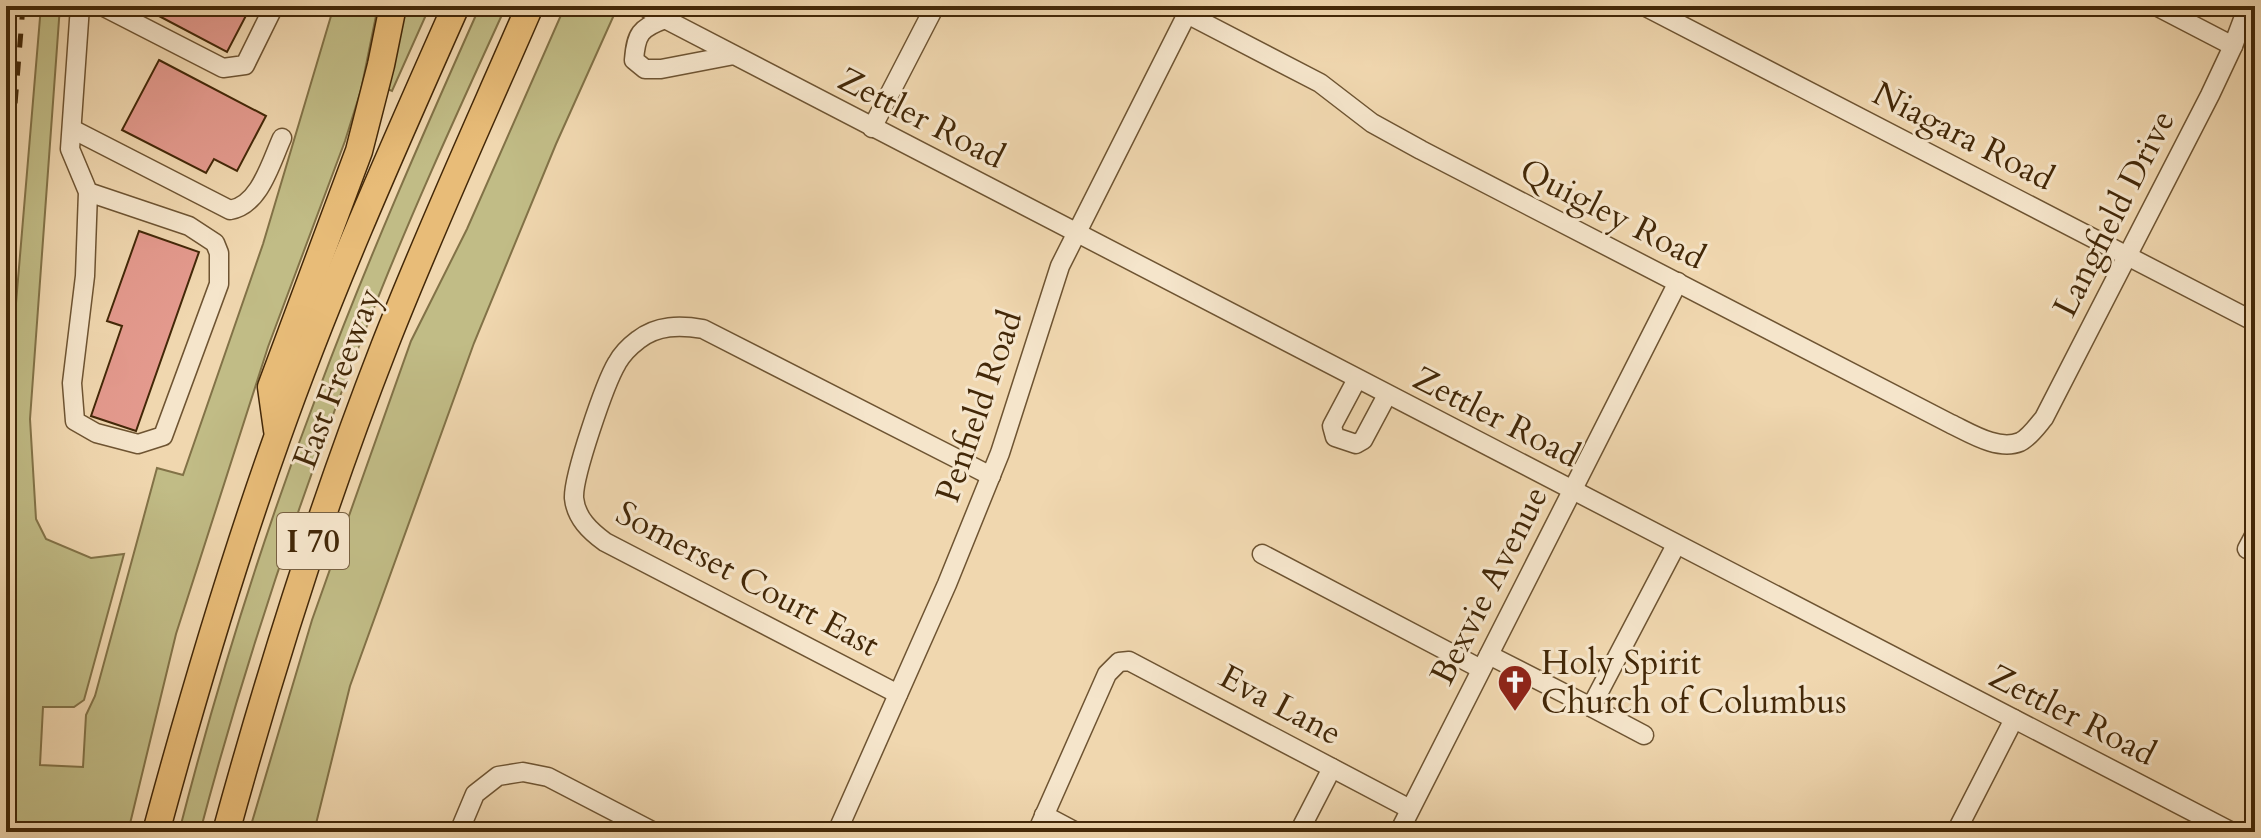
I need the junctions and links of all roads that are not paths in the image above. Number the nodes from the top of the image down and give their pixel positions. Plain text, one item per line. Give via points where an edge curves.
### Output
1 (80, 6) edge
2 (102, 6) edge
3 (274, 6) edge
4 (393, 6) edge
5 (456, 6) edge
6 (530, 6) edge
7 (643, 6) edge
8 (935, 6) edge
9 (1644, 6) edge
10 (2156, 6) edge
11 (2248, 6) edge
12 (1189, 10) edge
13 (665, 19) junction
14 (2233, 46) junction
15 (734, 55) junction
16 (872, 128) junction
17 (72, 129) junction
18 (282, 138) dead end
19 (88, 192) junction
20 (1077, 234) junction
21 (2128, 255) junction
22 (1678, 282) junction
23 (2255, 322) edge
24 (1357, 379) junction
25 (1387, 395) junction
26 (278, 435) junction
27 (2022, 441) joint
28 (991, 476) junction
29 (1572, 491) junction
30 (1676, 545) junction
31 (1262, 554) dead end
32 (1485, 662) junction
33 (898, 694) junction
34 (1591, 707) junction
35 (2014, 719) junction
36 (1644, 735) dead end
37 (1332, 768) junction
38 (1410, 809) junction
39 (1040, 824) edge
40 (156, 832) edge
41 (226, 832) edge
42 (459, 832) edge
43 (654, 832) edge
44 (837, 832) edge
45 (1076, 832) edge
46 (1299, 832) edge
47 (1399, 832) edge
48 (1956, 832) edge
49 (2232, 832) edge

1 - 17 street
2 - 3 street via 223,68 245,65
4 - 26 highway via 359,151 271,387
5 - 26 highway, East Freeway / I 70 via 374,191
6 - 41 highway, East Freeway / I 70 via 361,407 304,566
7 - 13 street, Zettler Road
8 - 16 street
9 - 21 street, Niagara Road
10 - 14 street
11 - 14 street, Langfield Drive
12 - 20 street, Penfield Road
12 - 22 street, Quigley Road via 1320,83 1372,123
13 - 15 street, Zettler Road
13 - 15 street via 645,26 635,42 634,60 645,69
14 - 21 street, Langfield Drive
15 - 16 street, Zettler Road
16 - 20 street, Zettler Road
17 - 18 street via 230,210 258,190
17 - 19 street via 70,149
19 - 19 street via 189,226 215,243 219,253 219,284 163,436 138,444 96,433 75,421 72,383 85,276
20 - 24 street, Zettler Road
20 - 28 street, Penfield Road via 1060,266
21 - 23 street, Niagara Road
21 - 27 street, Langfield Drive via 2044,418
22 - 27 street, Quigley Road via 1982,439
22 - 29 street, Bexvie Avenue
24 - 25 street, Zettler Road
24 - 25 street via 1332,426 1335,437 1356,444 1363,440
25 - 29 street, Zettler Road
26 - 40 highway, East Freeway / I 70 via 219,611
28 - 33 street, Penfield Road
28 - 33 street, Somerset Court East via 718,335 685,326 651,332 627,350 611,375 574,497 591,532
29 - 30 street, Zettler Road
29 - 32 street, Bexvie Avenue
30 - 34 street
30 - 35 street, Zettler Road
31 - 32 street
32 - 34 street
32 - 38 street, Bexvie Avenue
33 - 44 street, Penfield Road
34 - 36 street
35 - 48 street
35 - 49 street, Zettler Road
37 - 38 street, Eva Lane
37 - 39 street, Eva Lane via 1135,662 1119,662 1107,674
37 - 46 street
38 - 47 street, Bexvie Avenue
39 - 45 street
42 - 43 street via 475,794 498,776 523,772 548,777

